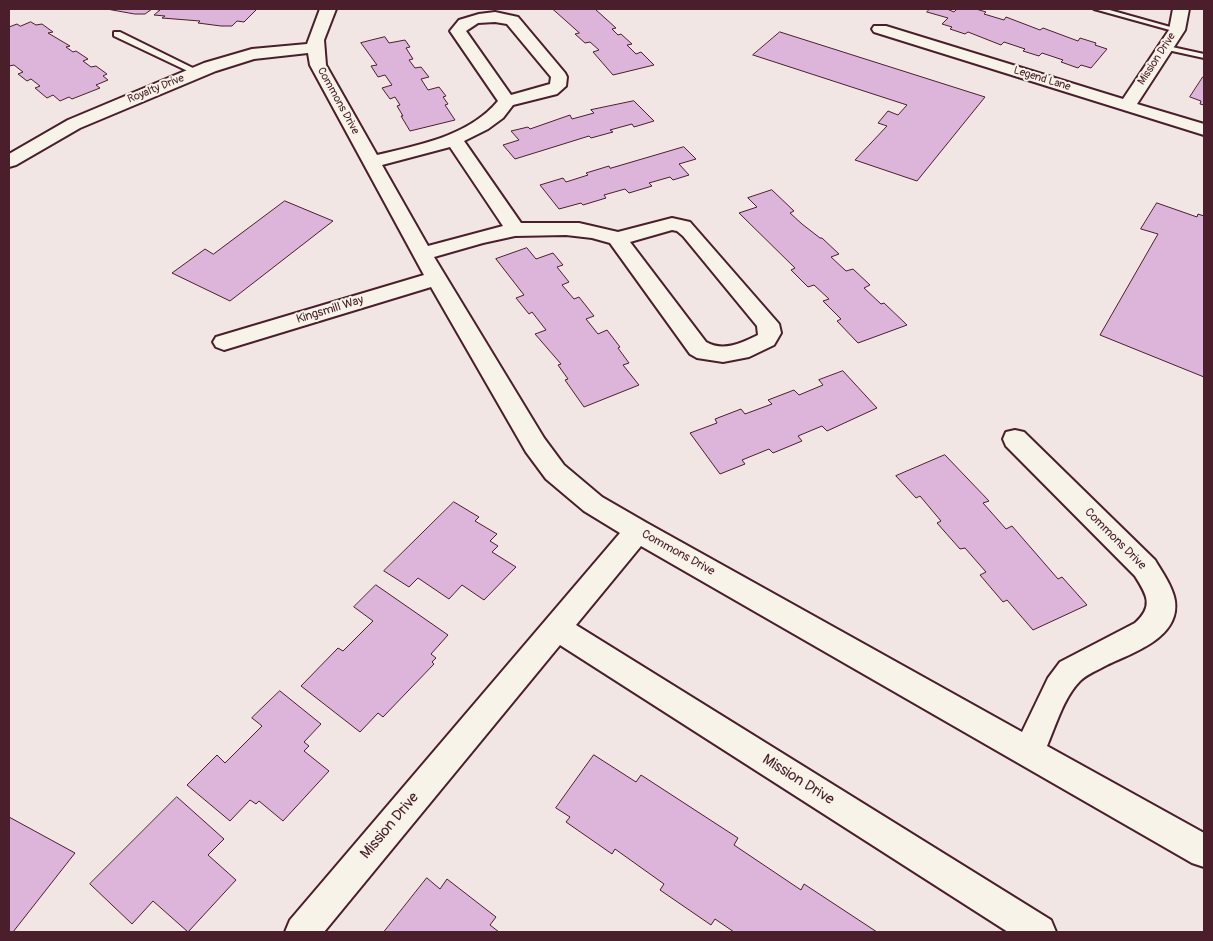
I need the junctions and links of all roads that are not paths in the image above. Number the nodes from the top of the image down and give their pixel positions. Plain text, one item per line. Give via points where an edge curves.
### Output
1 (1098, 9) edge
2 (1181, 9) edge
3 (328, 10) edge
4 (880, 29) dead end
5 (1177, 30) junction
6 (117, 34) dead end
7 (1166, 47) junction
8 (314, 48) junction
9 (1204, 56) edge
10 (197, 72) junction
11 (507, 100) junction
12 (1127, 106) junction
13 (1204, 130) edge
14 (454, 139) junction
15 (9, 161) edge
16 (371, 162) junction
17 (515, 230) junction
18 (616, 239) junction
19 (422, 254) junction
20 (436, 278) junction
21 (224, 342) dead end
22 (1015, 439) dead end
23 (638, 531) junction
24 (556, 628) junction
25 (1029, 751) junction
26 (1204, 851) edge
27 (302, 932) edge
28 (1039, 932) edge

1 - 5 lane
2 - 5 street, Mission Drive
3 - 8 street
4 - 12 street, Legend Lane
5 - 7 street, Mission Drive
6 - 10 lane
7 - 9 lane
7 - 12 street, Mission Drive
8 - 10 street, Royalty Drive via 252,54
8 - 16 street, Commons Drive via 318,65
10 - 15 street, Royalty Drive via 89,117
11 - 11 street via 554,89 559,83 559,76 512,20 490,17 463,24 458,29 459,34
11 - 14 street via 483,124
12 - 13 street, Legend Lane
14 - 16 street
14 - 17 street
16 - 19 street, Commons Drive
17 - 18 street via 568,229
17 - 19 street
18 - 18 street via 703,352 722,356 766,340 770,333 768,324 683,226 664,225
19 - 20 street, Commons Drive
20 - 21 street, Kingsmill Way
20 - 23 street, Commons Drive via 535,445 556,472 593,504
22 - 25 street, Commons Drive via 1145,568 1161,598 1158,618 1152,627 1081,664 1064,678
23 - 24 street, Mission Drive
23 - 25 street, Commons Drive
24 - 27 street, Mission Drive
24 - 28 street, Mission Drive
25 - 26 street, Commons Drive

